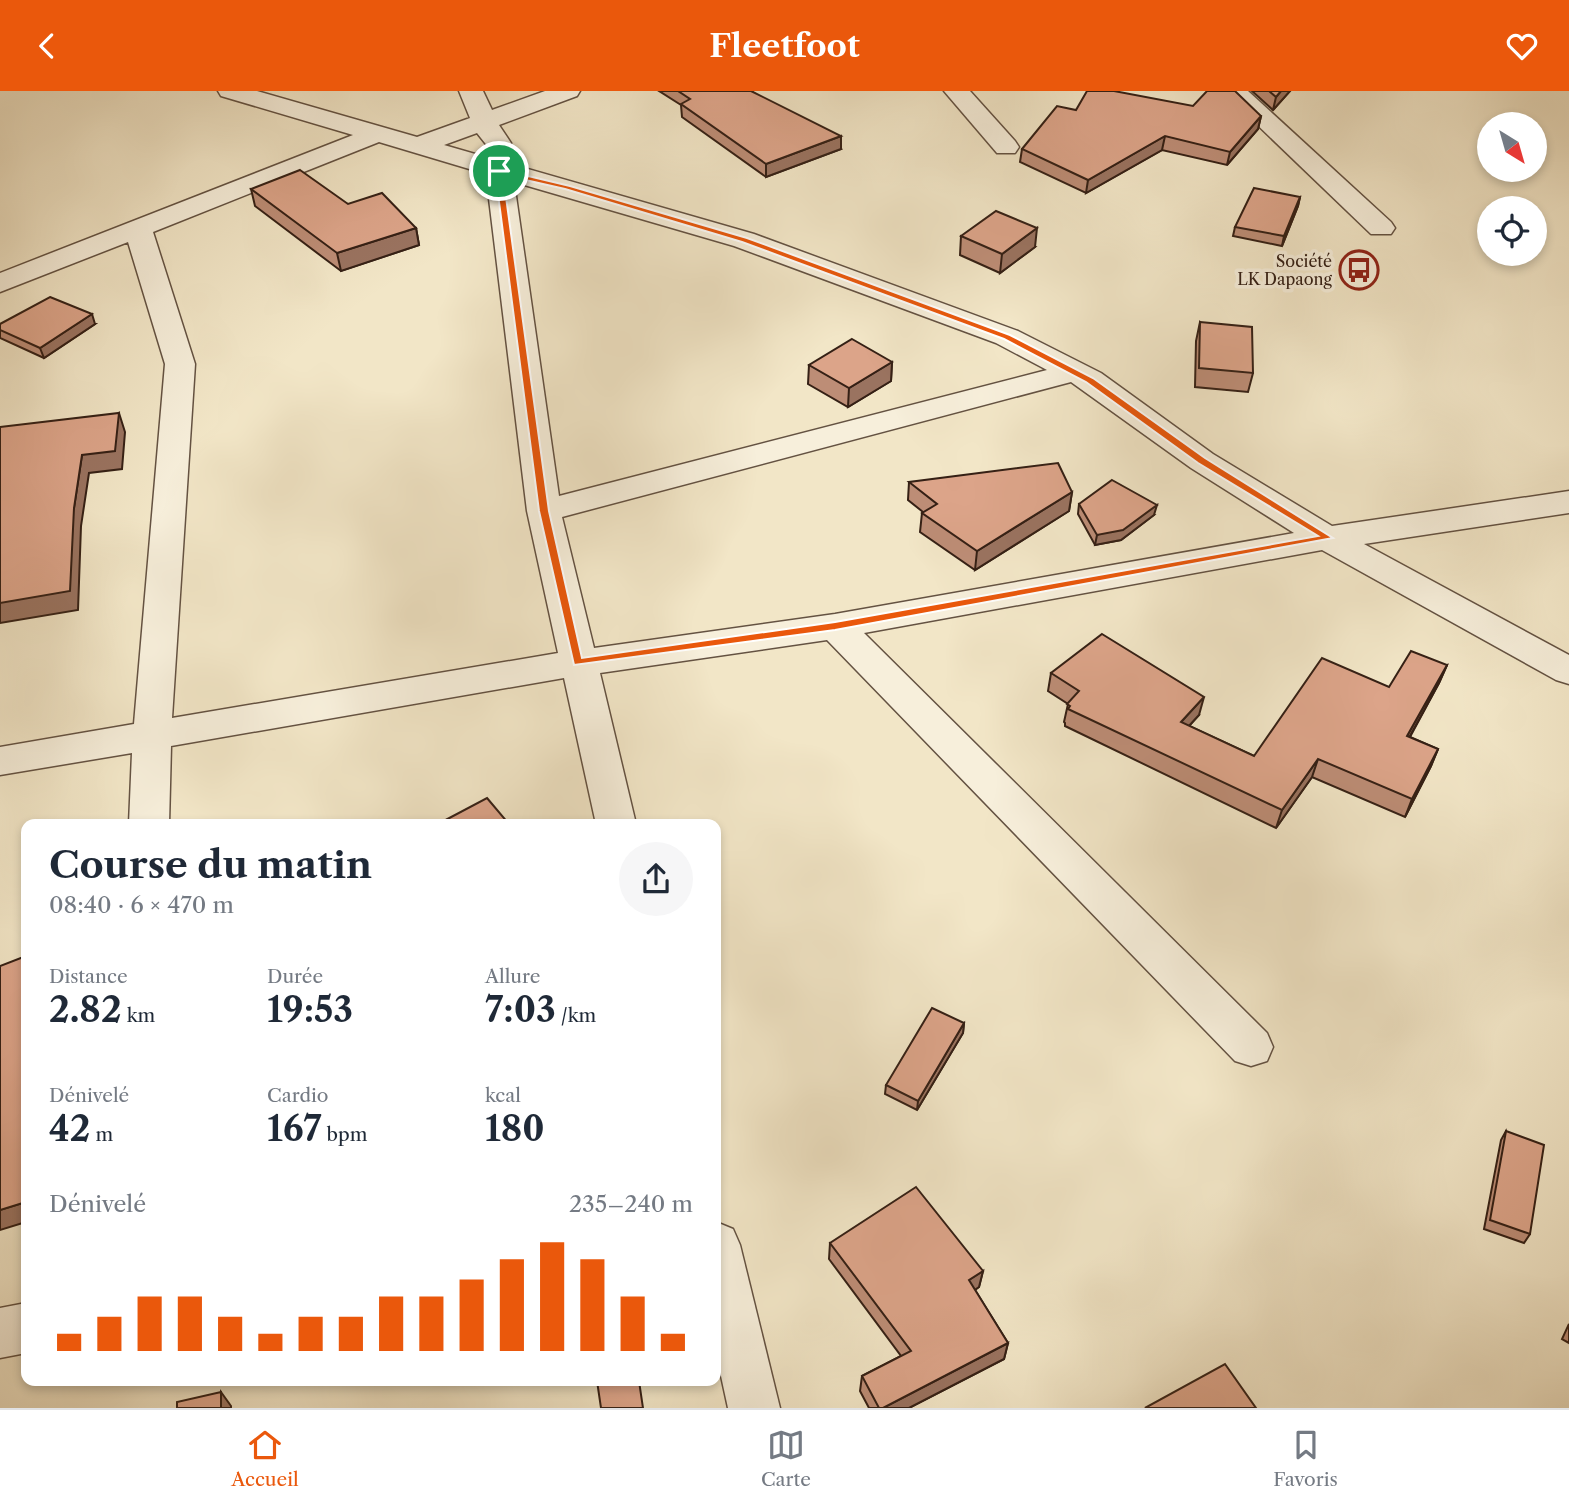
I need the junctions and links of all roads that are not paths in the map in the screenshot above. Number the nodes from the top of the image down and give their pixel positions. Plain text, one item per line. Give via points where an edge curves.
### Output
1 (230, 91) edge
2 (471, 91) edge
3 (568, 91) edge
4 (956, 91) edge
5 (1234, 91) edge
6 (254, 95) edge
7 (485, 123) junction
8 (380, 134) junction
9 (421, 145) junction
10 (1006, 148) dead end
11 (499, 171) junction
12 (568, 187) junction
13 (1381, 228) dead end
14 (138, 230) junction
15 (3, 280) edge
16 (1075, 372) junction
17 (1569, 502) edge
18 (544, 511) junction
19 (1328, 538) junction
20 (835, 626) junction
21 (578, 663) junction
22 (1569, 671) edge
23 (152, 733) junction
24 (0, 761) edge
25 (149, 819) edge
26 (615, 819) edge
27 (1251, 1047) dead end
28 (721, 1266) edge
29 (21, 1329) edge
30 (0, 1333) edge
31 (754, 1408) edge

1 - 6 street
2 - 7 street
3 - 7 street
4 - 10 street
5 - 13 street
6 - 8 street
7 - 9 street
7 - 12 street via 493,140
8 - 9 street
8 - 14 street
9 - 11 street
11 - 12 street
11 - 18 street
12 - 16 street via 744,240 928,306 1007,337
14 - 15 street
14 - 23 street via 180,364
16 - 18 street
16 - 19 street via 1202,461
17 - 19 street
18 - 21 street
19 - 20 street
19 - 22 street
20 - 21 street
20 - 27 street
21 - 23 street
21 - 26 street
23 - 24 street
23 - 25 street
28 - 31 street
29 - 30 street

